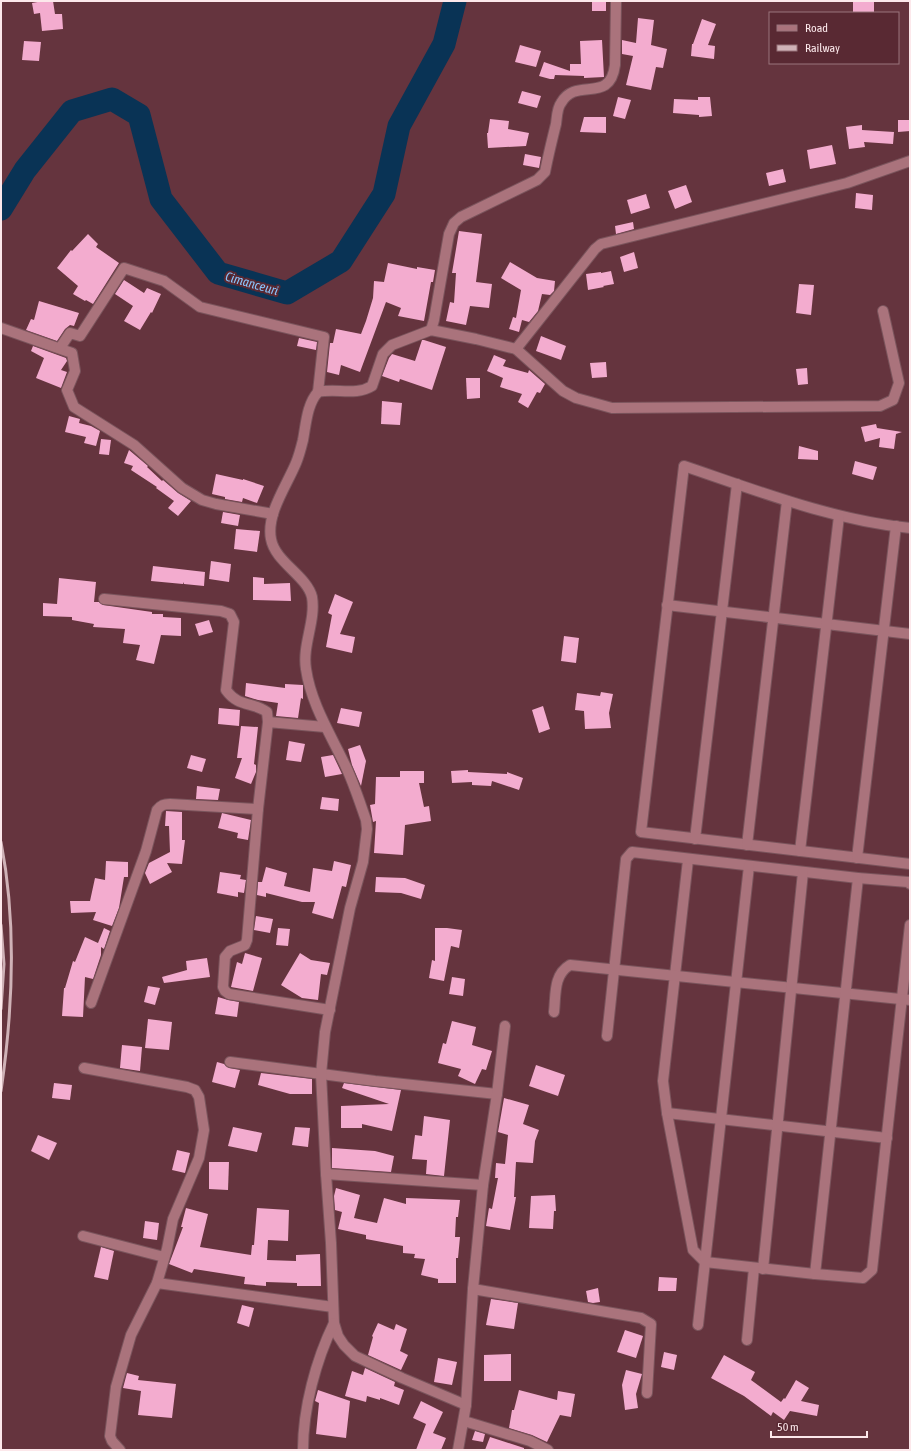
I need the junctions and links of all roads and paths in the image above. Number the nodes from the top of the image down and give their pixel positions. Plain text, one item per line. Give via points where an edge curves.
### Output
1 (616, 1) edge
2 (910, 161) edge
3 (883, 311) dead end
4 (1, 328) edge
5 (430, 330) junction
6 (60, 348) junction
7 (516, 349) junction
8 (318, 392) junction
9 (737, 484) junction
10 (787, 501) junction
11 (274, 514) junction
12 (839, 516) junction
13 (896, 526) junction
14 (910, 528) edge
15 (104, 598) dead end
16 (668, 605) junction
17 (722, 612) junction
18 (774, 618) junction
19 (826, 624) junction
20 (884, 631) junction
21 (910, 634) edge
22 (268, 722) junction
23 (325, 727) junction
24 (258, 809) junction
25 (695, 839) junction
26 (747, 845) junction
27 (800, 851) junction
28 (857, 858) junction
29 (688, 860) junction
30 (910, 864) edge
31 (750, 866) junction
32 (804, 872) junction
33 (858, 878) junction
34 (910, 884) edge
35 (910, 925) edge
36 (614, 970) junction
37 (675, 976) junction
38 (736, 982) junction
39 (792, 988) junction
40 (846, 994) junction
41 (906, 1000) edge
42 (91, 1003) dead end
43 (330, 1010) junction
44 (554, 1012) dead end
45 (505, 1026) dead end
46 (607, 1036) dead end
47 (230, 1062) dead end
48 (84, 1068) dead end
49 (321, 1074) junction
50 (497, 1094) junction
51 (667, 1113) junction
52 (721, 1119) junction
53 (777, 1126) junction
54 (831, 1132) junction
55 (887, 1138) junction
56 (326, 1174) junction
57 (483, 1185) junction
58 (83, 1236) dead end
59 (164, 1257) junction
60 (705, 1262) junction
61 (758, 1268) junction
62 (815, 1274) junction
63 (157, 1283) junction
64 (473, 1289) junction
65 (333, 1307) junction
66 (334, 1323) junction
67 (698, 1325) dead end
68 (747, 1340) dead end
69 (647, 1393) dead end
70 (466, 1405) junction
71 (464, 1421) junction
72 (120, 1450) edge
73 (303, 1450) edge
74 (458, 1450) edge
75 (548, 1450) edge

1 - 5 street via 615,65 610,82 598,88 567,94 560,104 544,172 537,180 461,216 454,223 449,234
2 - 7 street via 848,183 601,244
3 - 7 street via 899,383 893,400 880,406 612,408 576,398 563,391
4 - 6 street
5 - 7 street
5 - 8 street via 386,349 372,386 366,390
6 - 8 street via 70,333 80,336 124,268 164,281 200,307 324,337
6 - 11 street via 72,353 75,371 67,390 74,407 134,445 182,488 202,500
8 - 11 street via 311,402 299,457
9 - 10 street
9 - 16 street via 684,466
9 - 17 street
10 - 12 street
10 - 18 street
11 - 23 street via 270,529 274,550 310,589 313,609 305,667
12 - 13 street
12 - 19 street
13 - 14 street
13 - 20 street
15 - 22 street via 230,614 234,622 226,690 242,704 267,712
16 - 17 street
16 - 25 street via 641,832
17 - 18 street
17 - 25 street
18 - 19 street
18 - 26 street
19 - 20 street
19 - 27 street
20 - 21 street
20 - 28 street
22 - 23 street
22 - 24 street
23 - 43 street via 347,768 367,829 363,862 350,908
24 - 42 street via 170,804 160,806
24 - 43 street via 247,940 245,945 230,951 225,957 223,987 229,994
25 - 26 street
26 - 27 street
27 - 28 street
28 - 30 street
29 - 31 street
29 - 36 street via 632,852 626,859
29 - 37 street
31 - 32 street
31 - 38 street
32 - 33 street
32 - 39 street
33 - 34 street
33 - 40 street
35 - 41 street
36 - 37 street
36 - 44 street via 570,965 564,969 558,977
36 - 46 street
37 - 38 street
37 - 51 street via 663,1081
38 - 39 street
38 - 52 street
39 - 40 street
39 - 53 street
40 - 41 street
40 - 54 street
41 - 55 street
43 - 49 street
45 - 50 street
47 - 49 street
48 - 59 street via 187,1087 195,1090 200,1097 204,1130 199,1158 173,1219
49 - 50 street
49 - 56 street
50 - 57 street
51 - 52 street
51 - 60 street via 693,1250
52 - 53 street
52 - 60 street
53 - 54 street
53 - 61 street
54 - 55 street
54 - 62 street
55 - 62 street via 872,1270 863,1278
56 - 57 street
56 - 65 street
57 - 64 street
58 - 59 street
59 - 63 street
60 - 61 street
60 - 67 street
61 - 62 street
61 - 68 street
63 - 65 street
63 - 72 street via 131,1335 116,1387 110,1431 112,1441
64 - 69 street via 648,1321 651,1324
64 - 70 street
65 - 66 street
66 - 70 street via 338,1336 355,1356
66 - 73 street via 323,1345 312,1389 306,1415
70 - 71 street
71 - 74 street
71 - 75 street via 530,1441

